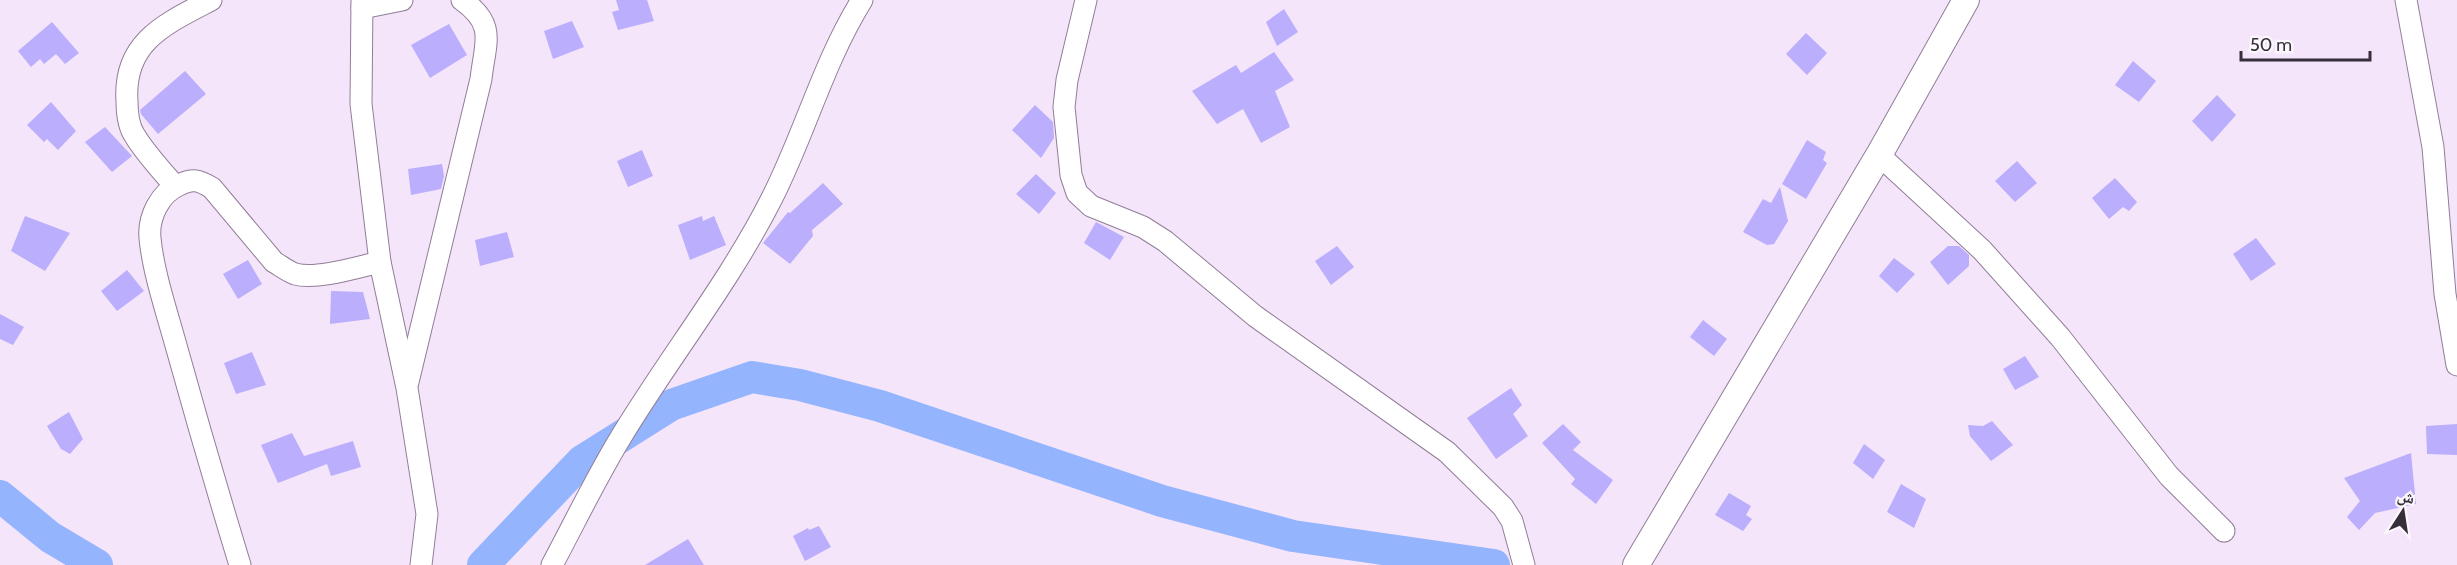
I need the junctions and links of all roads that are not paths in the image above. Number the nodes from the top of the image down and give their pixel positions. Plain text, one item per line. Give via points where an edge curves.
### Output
1 (211, 0) edge
2 (402, 0) edge
3 (462, 0) edge
4 (862, 0) edge
5 (1086, 0) edge
6 (1966, 0) edge
7 (2406, 0) edge
8 (362, 4) edge
9 (1879, 155) junction
10 (175, 186) junction
11 (380, 262) junction
12 (2457, 365) edge
13 (407, 387) junction
14 (2224, 531) dead end
15 (561, 560) edge
16 (240, 565) edge
17 (421, 565) edge
18 (1524, 565) edge
19 (1636, 565) edge

1 - 10 street via 150,37 137,51 126,82 133,134
2 - 8 street
3 - 13 street via 478,11 487,29 481,79
4 - 15 street via 830,59 772,198 719,292 678,346 620,437
5 - 18 street via 1064,107 1071,175 1077,193 1091,206 1143,227 1165,241 1254,316 1447,453 1503,507 1512,521
6 - 9 main road
7 - 12 street via 2433,147 2445,294
8 - 11 street via 361,104
9 - 14 street via 1982,250 2060,337 2169,476
9 - 19 main road
10 - 11 street via 200,180 212,188 274,262 297,275
10 - 16 street via 161,197 155,209 150,237 190,396
11 - 13 street
13 - 17 street via 427,514

